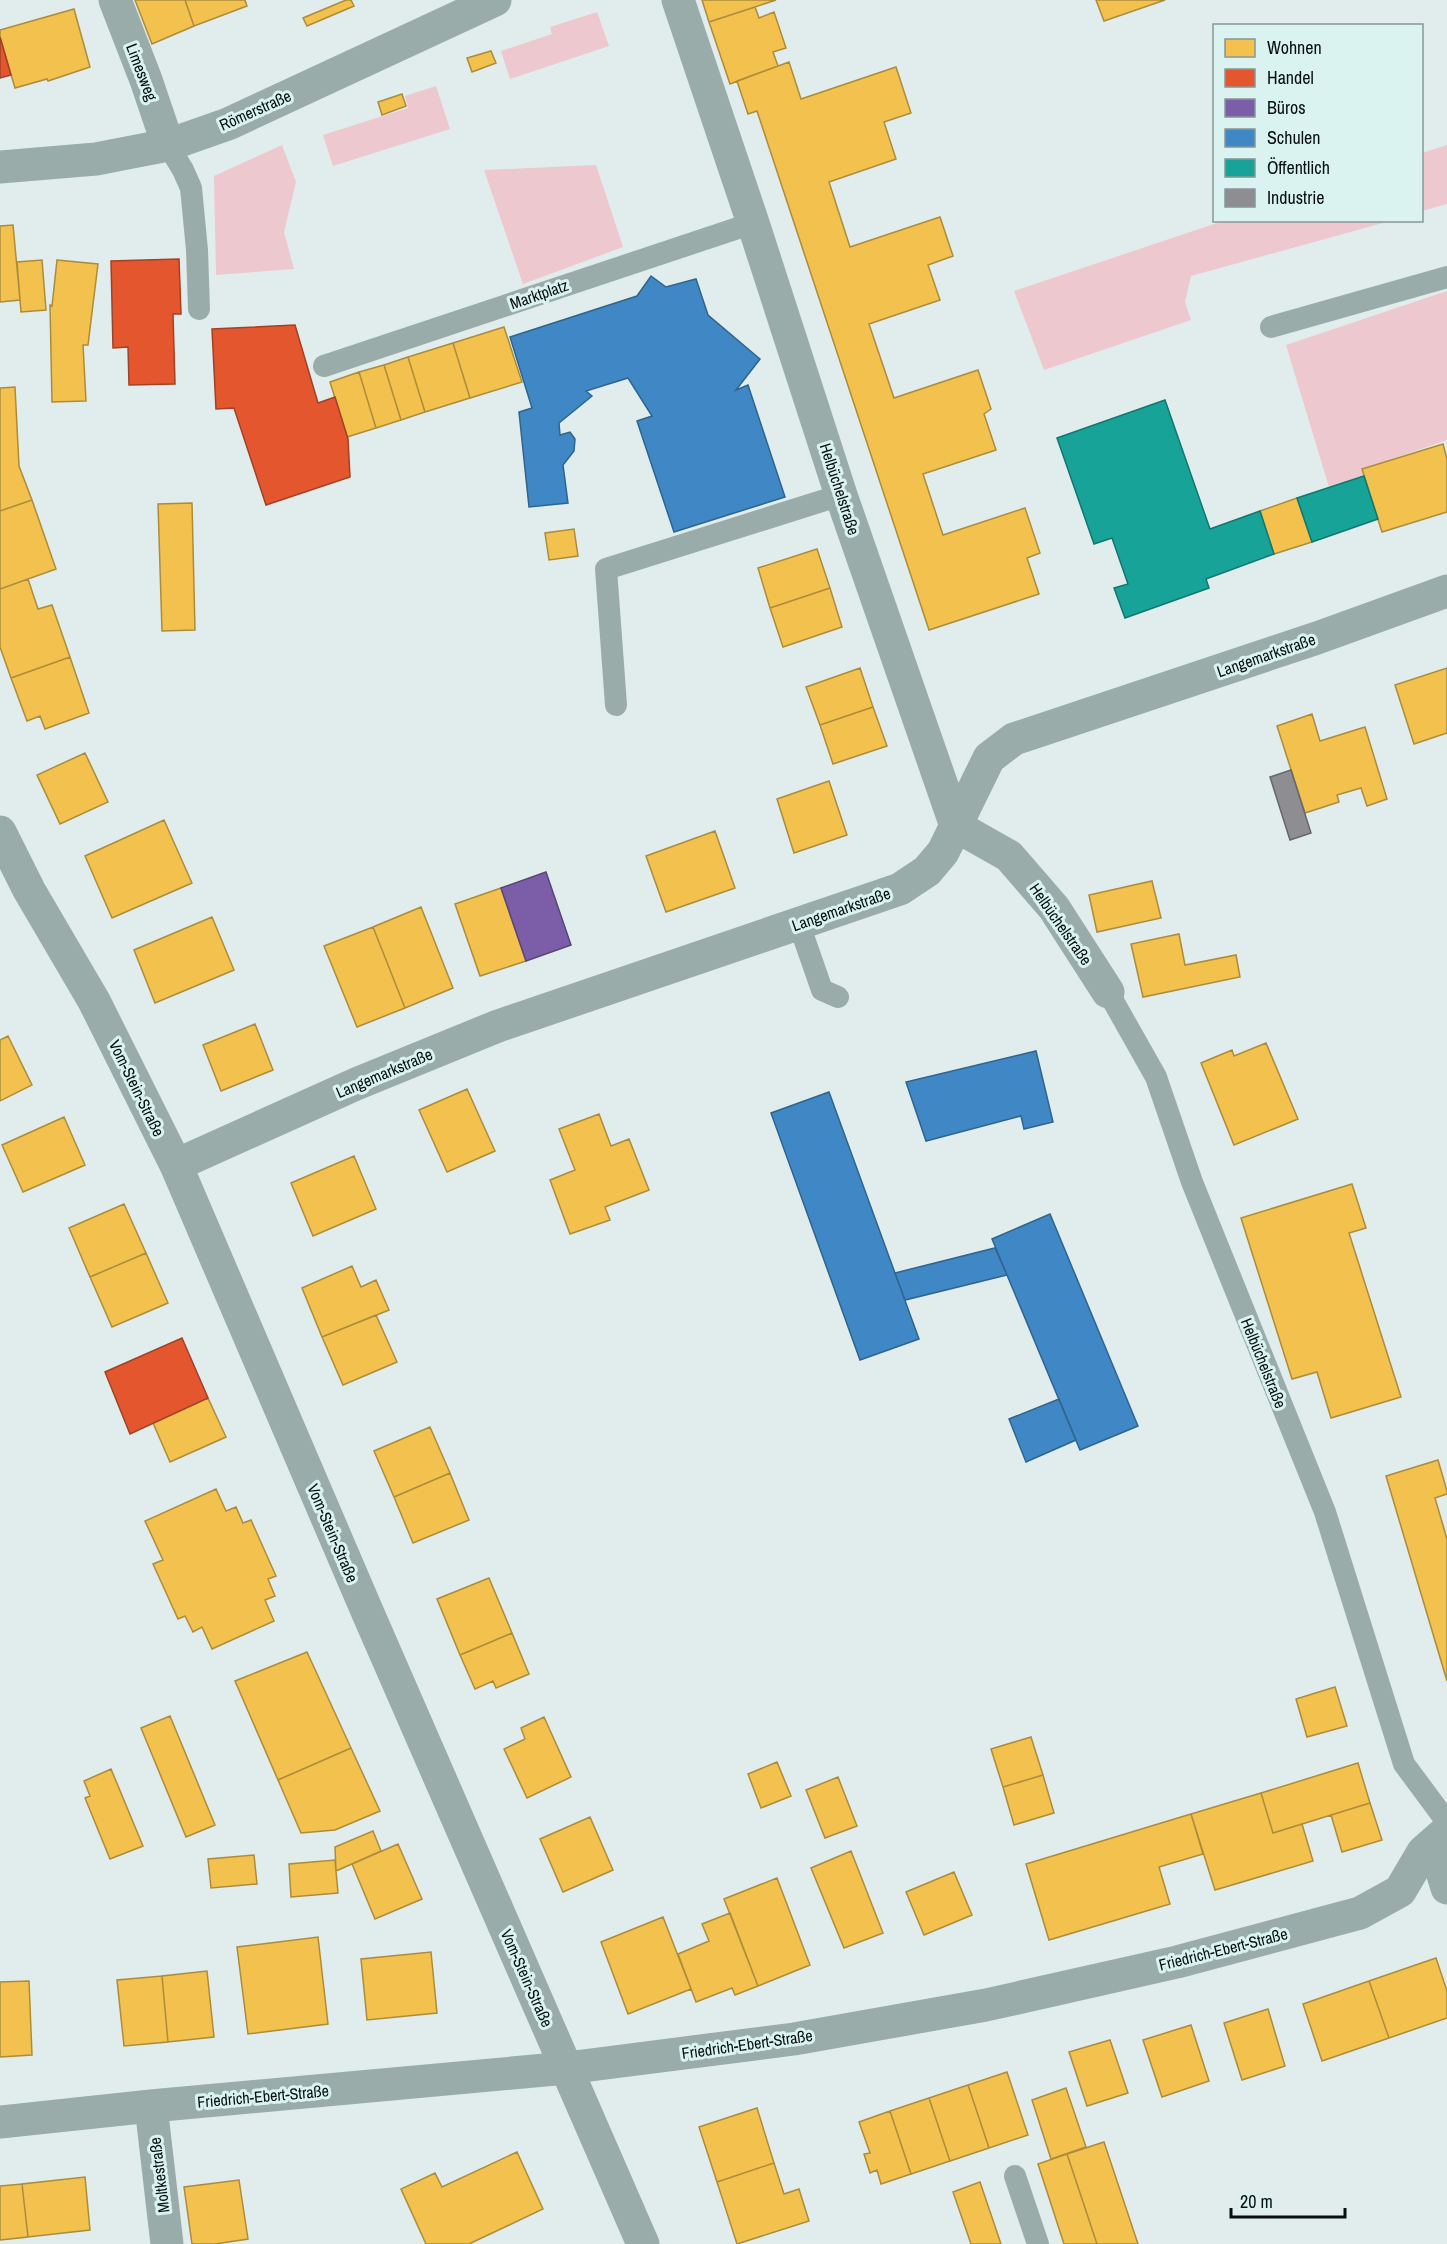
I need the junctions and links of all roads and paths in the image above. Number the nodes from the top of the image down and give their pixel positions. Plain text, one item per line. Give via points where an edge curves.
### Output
1 (115, 0) edge
2 (495, 0) edge
3 (678, 0) edge
4 (168, 145) junction
5 (0, 167) edge
6 (753, 223) junction
7 (1447, 277) edge
8 (199, 309) dead end
9 (1271, 327) dead end
10 (324, 366) dead end
11 (841, 495) junction
12 (1447, 591) edge
13 (616, 705) dead end
14 (956, 826) junction
15 (0, 832) edge
16 (799, 924) junction
17 (1108, 992) joint
18 (838, 997) dead end
19 (176, 1165) junction
20 (1443, 1831) edge
21 (1447, 1888) edge
22 (567, 2068) junction
23 (151, 2106) junction
24 (0, 2122) edge
25 (1015, 2176) dead end
26 (167, 2244) edge
27 (643, 2244) edge
28 (1038, 2244) edge

1 - 4 street, Limesweg
2 - 4 street, Römerstraße via 228,124
3 - 6 street, Helbüchelstraße
4 - 5 street, Römerstraße via 96,159
4 - 8 lane via 191,188
6 - 10 lane, Marktplatz
6 - 11 street, Helbüchelstraße
7 - 9 lane
11 - 13 lane via 606,569
11 - 14 street, Helbüchelstraße
12 - 14 street, Langemarkstraße via 1014,739 989,758
14 - 16 street, Langemarkstraße via 944,852 927,872 900,889
14 - 17 street, Helbüchelstraße via 1009,856 1054,908
15 - 19 street, Vom-Stein-Straße via 29,890 94,1000
16 - 18 lane via 822,990
16 - 19 street, Langemarkstraße via 498,1026 356,1084
17 - 20 lane, Helbüchelstraße via 1156,1077 1192,1182 1325,1512 1404,1764
19 - 22 street, Vom-Stein-Straße
20 - 21 street, Helbüchelstraße via 1437,1855
20 - 22 street, Friedrich-Ebert-Straße via 1423,1852 1400,1891 1360,1913 1177,1962 986,2005 805,2037
22 - 23 street, Friedrich-Ebert-Straße
22 - 27 street, Vom-Stein-Straße
23 - 24 street, Friedrich-Ebert-Straße
23 - 26 street, Moltkestraße
25 - 28 lane

